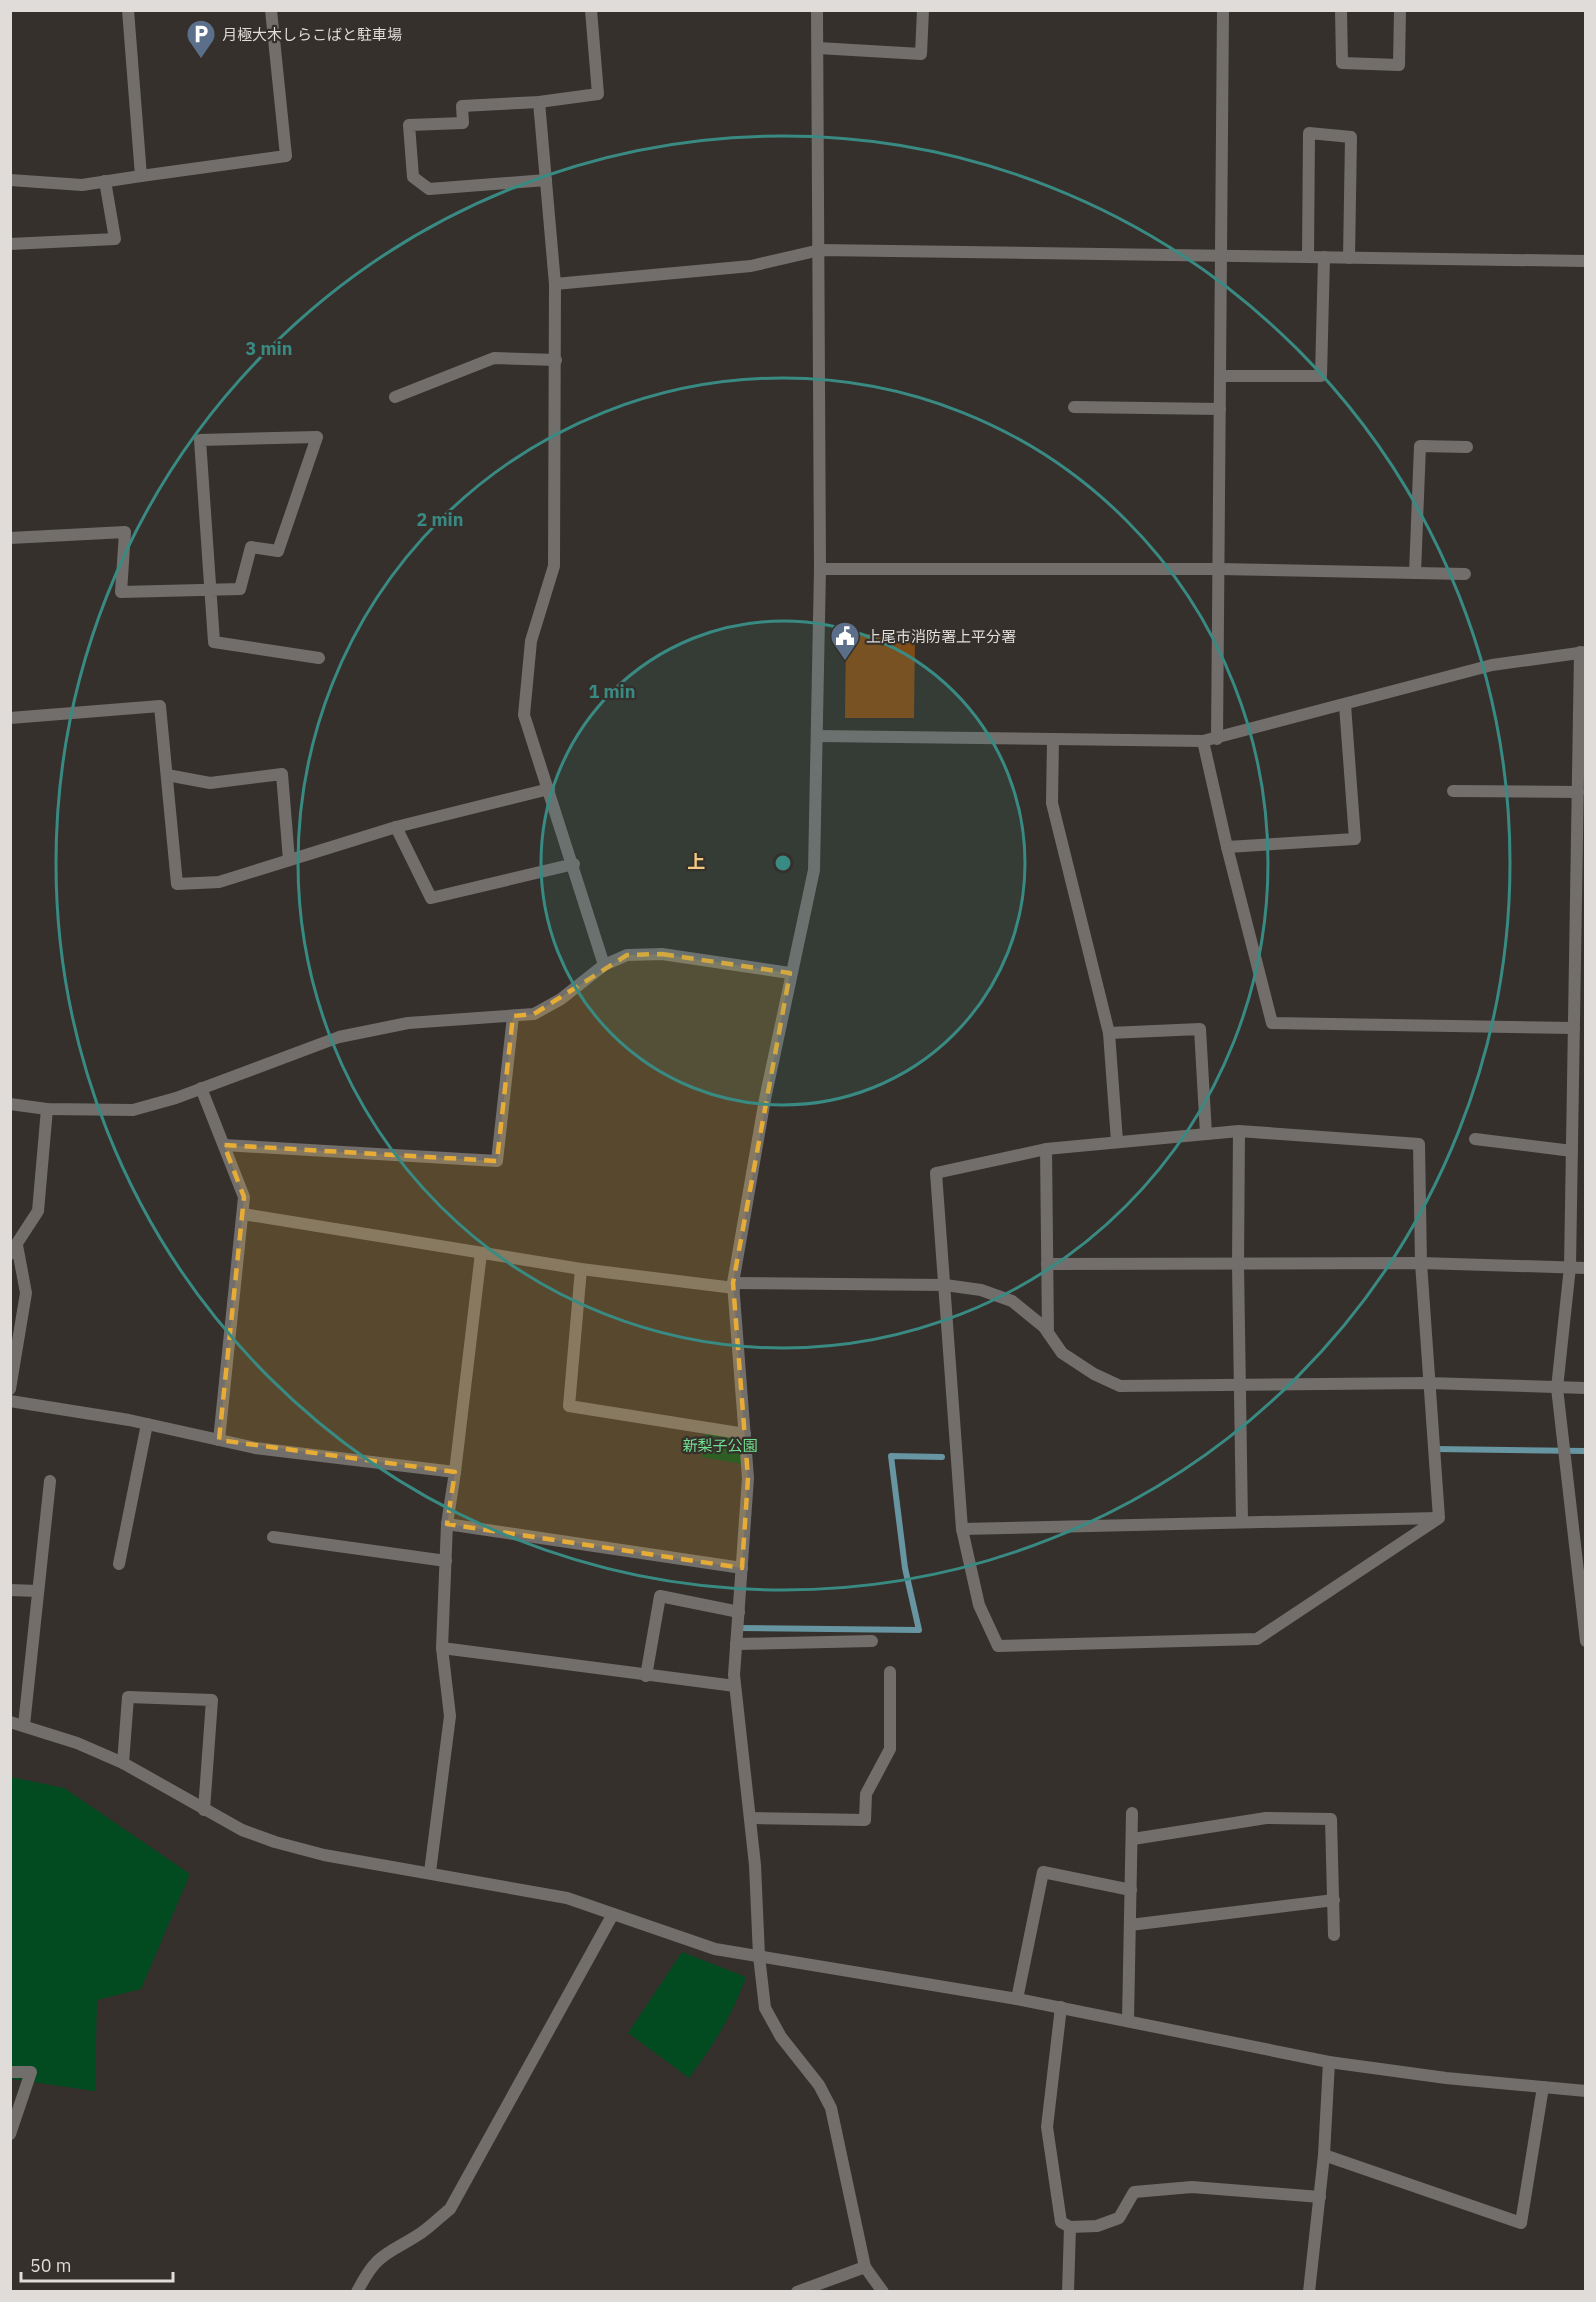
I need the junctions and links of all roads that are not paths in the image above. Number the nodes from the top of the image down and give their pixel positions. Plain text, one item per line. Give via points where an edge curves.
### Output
1 (128, 10) edge
2 (271, 10) edge
3 (591, 10) edge
4 (817, 10) edge
5 (923, 10) edge
6 (1223, 10) edge
7 (1341, 10) edge
8 (1400, 10) edge
9 (818, 48) junction
10 (539, 102) junction
11 (141, 176) junction
12 (10, 180) edge
13 (546, 180) junction
14 (105, 181) junction
15 (10, 244) edge
16 (820, 250) junction
17 (1221, 256) junction
18 (1308, 257) junction
19 (1324, 257) junction
20 (1349, 258) junction
21 (1586, 261) edge
22 (555, 284) junction
23 (556, 360) junction
24 (1220, 376) junction
25 (395, 397) dead end
26 (1074, 407) dead end
27 (1220, 409) junction
28 (1467, 447) dead end
29 (10, 538) edge
30 (820, 569) junction
31 (1219, 569) junction
32 (1415, 573) junction
33 (1465, 574) dead end
34 (210, 588) junction
35 (1583, 652) edge
36 (319, 658) dead end
37 (1345, 705) junction
38 (10, 718) edge
39 (818, 736) junction
40 (1053, 739) junction
41 (1217, 739) junction
42 (1203, 741) junction
43 (167, 775) junction
44 (549, 789) junction
45 (1453, 791) dead end
46 (1578, 792) junction
47 (396, 827) junction
48 (1227, 848) junction
49 (290, 860) junction
50 (573, 864) junction
51 (604, 965) junction
52 (790, 973) junction
53 (513, 1016) junction
54 (1574, 1028) junction
55 (1109, 1033) junction
56 (201, 1088) junction
57 (10, 1104) edge
58 (47, 1110) junction
59 (1239, 1131) junction
60 (1206, 1134) junction
61 (1475, 1139) dead end
62 (1117, 1141) junction
63 (224, 1145) junction
64 (1046, 1149) junction
65 (1572, 1151) junction
66 (243, 1214) junction
67 (14, 1250) edge
68 (481, 1253) junction
69 (1420, 1263) junction
70 (1047, 1264) junction
71 (1238, 1265) junction
72 (1570, 1267) junction
73 (1586, 1268) edge
74 (580, 1269) junction
75 (945, 1285) junction
76 (733, 1286) junction
77 (1048, 1333) junction
78 (1239, 1383) junction
79 (1428, 1383) junction
80 (1557, 1388) junction
81 (1586, 1388) edge
82 (10, 1389) edge
83 (10, 1401) edge
84 (147, 1424) junction
85 (745, 1434) junction
86 (219, 1440) junction
87 (455, 1472) junction
88 (50, 1481) dead end
89 (1439, 1518) junction
90 (1242, 1521) junction
91 (447, 1524) junction
92 (962, 1529) junction
93 (1580, 1530) edge
94 (273, 1537) dead end
95 (446, 1561) junction
96 (118, 1564) dead end
97 (742, 1568) junction
98 (10, 1590) edge
99 (38, 1591) junction
100 (739, 1612) junction
101 (872, 1641) dead end
102 (1586, 1641) edge
103 (736, 1644) junction
104 (442, 1648) junction
105 (890, 1672) dead end
106 (646, 1676) junction
107 (735, 1686) junction
108 (10, 1722) edge
109 (24, 1725) junction
110 (123, 1763) junction
111 (204, 1810) junction
112 (1132, 1814) dead end
113 (750, 1818) junction
114 (1133, 1839) junction
115 (430, 1872) junction
116 (1131, 1890) junction
117 (1334, 1900) junction
118 (613, 1914) junction
119 (1131, 1925) junction
120 (1334, 1935) dead end
121 (759, 1956) junction
122 (1017, 1999) junction
123 (1061, 2007) junction
124 (1128, 2020) junction
125 (1329, 2062) junction
126 (10, 2072) edge
127 (1543, 2087) junction
128 (1586, 2091) edge
129 (10, 2134) edge
130 (1324, 2155) junction
131 (1320, 2197) junction
132 (1070, 2227) junction
133 (865, 2267) junction
134 (357, 2292) edge
135 (797, 2292) edge
136 (883, 2292) edge
137 (1068, 2292) edge
138 (1309, 2292) edge

1 - 11 street
2 - 11 street via 286,156
3 - 10 street via 598,94
4 - 9 street
5 - 9 street via 921,54
6 - 17 street
7 - 8 street via 1342,63 1399,65
9 - 16 street
10 - 13 street
10 - 13 street via 462,106 462,123 409,125 413,177 429,189
11 - 14 street
12 - 14 street via 82,185
13 - 22 street
14 - 15 street via 115,239
16 - 17 street
16 - 22 street via 751,266
16 - 30 street
17 - 18 street
17 - 24 street
18 - 19 street
18 - 20 street via 1309,133 1351,137
19 - 20 street
19 - 24 street via 1321,376
20 - 21 street
22 - 23 street
23 - 25 street via 494,358
23 - 44 street via 554,566 531,641 524,715
24 - 27 street
26 - 27 street
27 - 31 street
28 - 32 street via 1420,446
29 - 34 street via 125,532 121,592
30 - 31 street
30 - 39 street
31 - 32 street
31 - 41 street
32 - 33 street
34 - 34 street via 200,440 317,437 278,551 251,547 240,589
34 - 36 street via 214,642
35 - 37 street via 1492,665
35 - 46 street
37 - 41 street
37 - 48 street via 1354,839
38 - 43 street via 160,706
39 - 40 street
39 - 52 street via 814,870
40 - 42 street
40 - 55 street via 1052,802
41 - 42 street
42 - 48 street
43 - 49 street via 210,783 282,774
43 - 49 street via 177,884 219,882
44 - 47 street
44 - 50 street
45 - 46 street
46 - 54 street
47 - 49 street
47 - 50 street via 431,898
48 - 54 street via 1272,1023
50 - 51 street
51 - 52 street via 627,955 662,954
51 - 53 street via 552,1004 534,1014
52 - 76 street
53 - 56 street via 408,1023 339,1037
53 - 63 street via 497,1161
54 - 65 street
55 - 60 street via 1200,1029
55 - 62 street
56 - 58 street via 133,1110
56 - 63 street
57 - 58 street
58 - 67 street via 38,1211
59 - 60 street
59 - 69 street via 1419,1144
59 - 71 street
60 - 62 street
61 - 65 street
62 - 64 street
63 - 66 street via 244,1197
64 - 70 street
64 - 75 street via 936,1173
65 - 72 street
66 - 68 street
66 - 86 street
67 - 82 street via 26,1293
68 - 74 street
68 - 87 street
69 - 71 street
69 - 72 street
69 - 79 street
70 - 71 street
70 - 77 street
71 - 78 street
72 - 73 street
72 - 80 street
74 - 76 street
74 - 85 street via 569,1406
75 - 76 street
75 - 77 street via 981,1290 1011,1301
75 - 92 street
76 - 85 street
77 - 78 street via 1062,1353 1120,1386
78 - 79 street
78 - 90 street
79 - 80 street
79 - 89 street
80 - 81 street
80 - 93 street
83 - 84 street
84 - 86 street
84 - 96 street
85 - 97 street via 748,1478
86 - 87 street via 255,1448
87 - 91 street
88 - 99 street
89 - 90 street
89 - 92 street via 1257,1639 998,1646 980,1605
90 - 92 street
91 - 95 street
91 - 97 street
93 - 102 street
94 - 95 street
95 - 104 street
97 - 100 street
98 - 99 street
99 - 109 street
100 - 103 street
100 - 106 street via 660,1596
101 - 103 street
103 - 107 street
104 - 106 street
104 - 115 street via 450,1716
105 - 113 street via 890,1749 866,1794 865,1820
106 - 107 street
107 - 113 street
108 - 109 street
109 - 110 street
110 - 111 street
110 - 111 street via 128,1697 212,1700
111 - 115 street via 275,1842 324,1855
112 - 114 street
113 - 121 street
114 - 116 street
114 - 117 street via 1266,1818 1331,1819
115 - 118 street via 567,1898
116 - 119 street
116 - 122 street via 1043,1872
117 - 119 street
117 - 120 street
118 - 121 street via 715,1949
118 - 134 street via 450,2209 421,2233 382,2254
119 - 124 street
121 - 122 street
121 - 133 street via 765,2008 831,2108
122 - 123 street
123 - 124 street
123 - 132 street via 1047,2127 1061,2222
124 - 125 street
125 - 127 street
125 - 130 street
126 - 129 street via 31,2072
127 - 128 street
127 - 130 street via 1521,2223
130 - 131 street
131 - 132 street via 1192,2187 1134,2192 1119,2218 1097,2226
131 - 138 street
132 - 137 street
133 - 135 street
133 - 136 street

